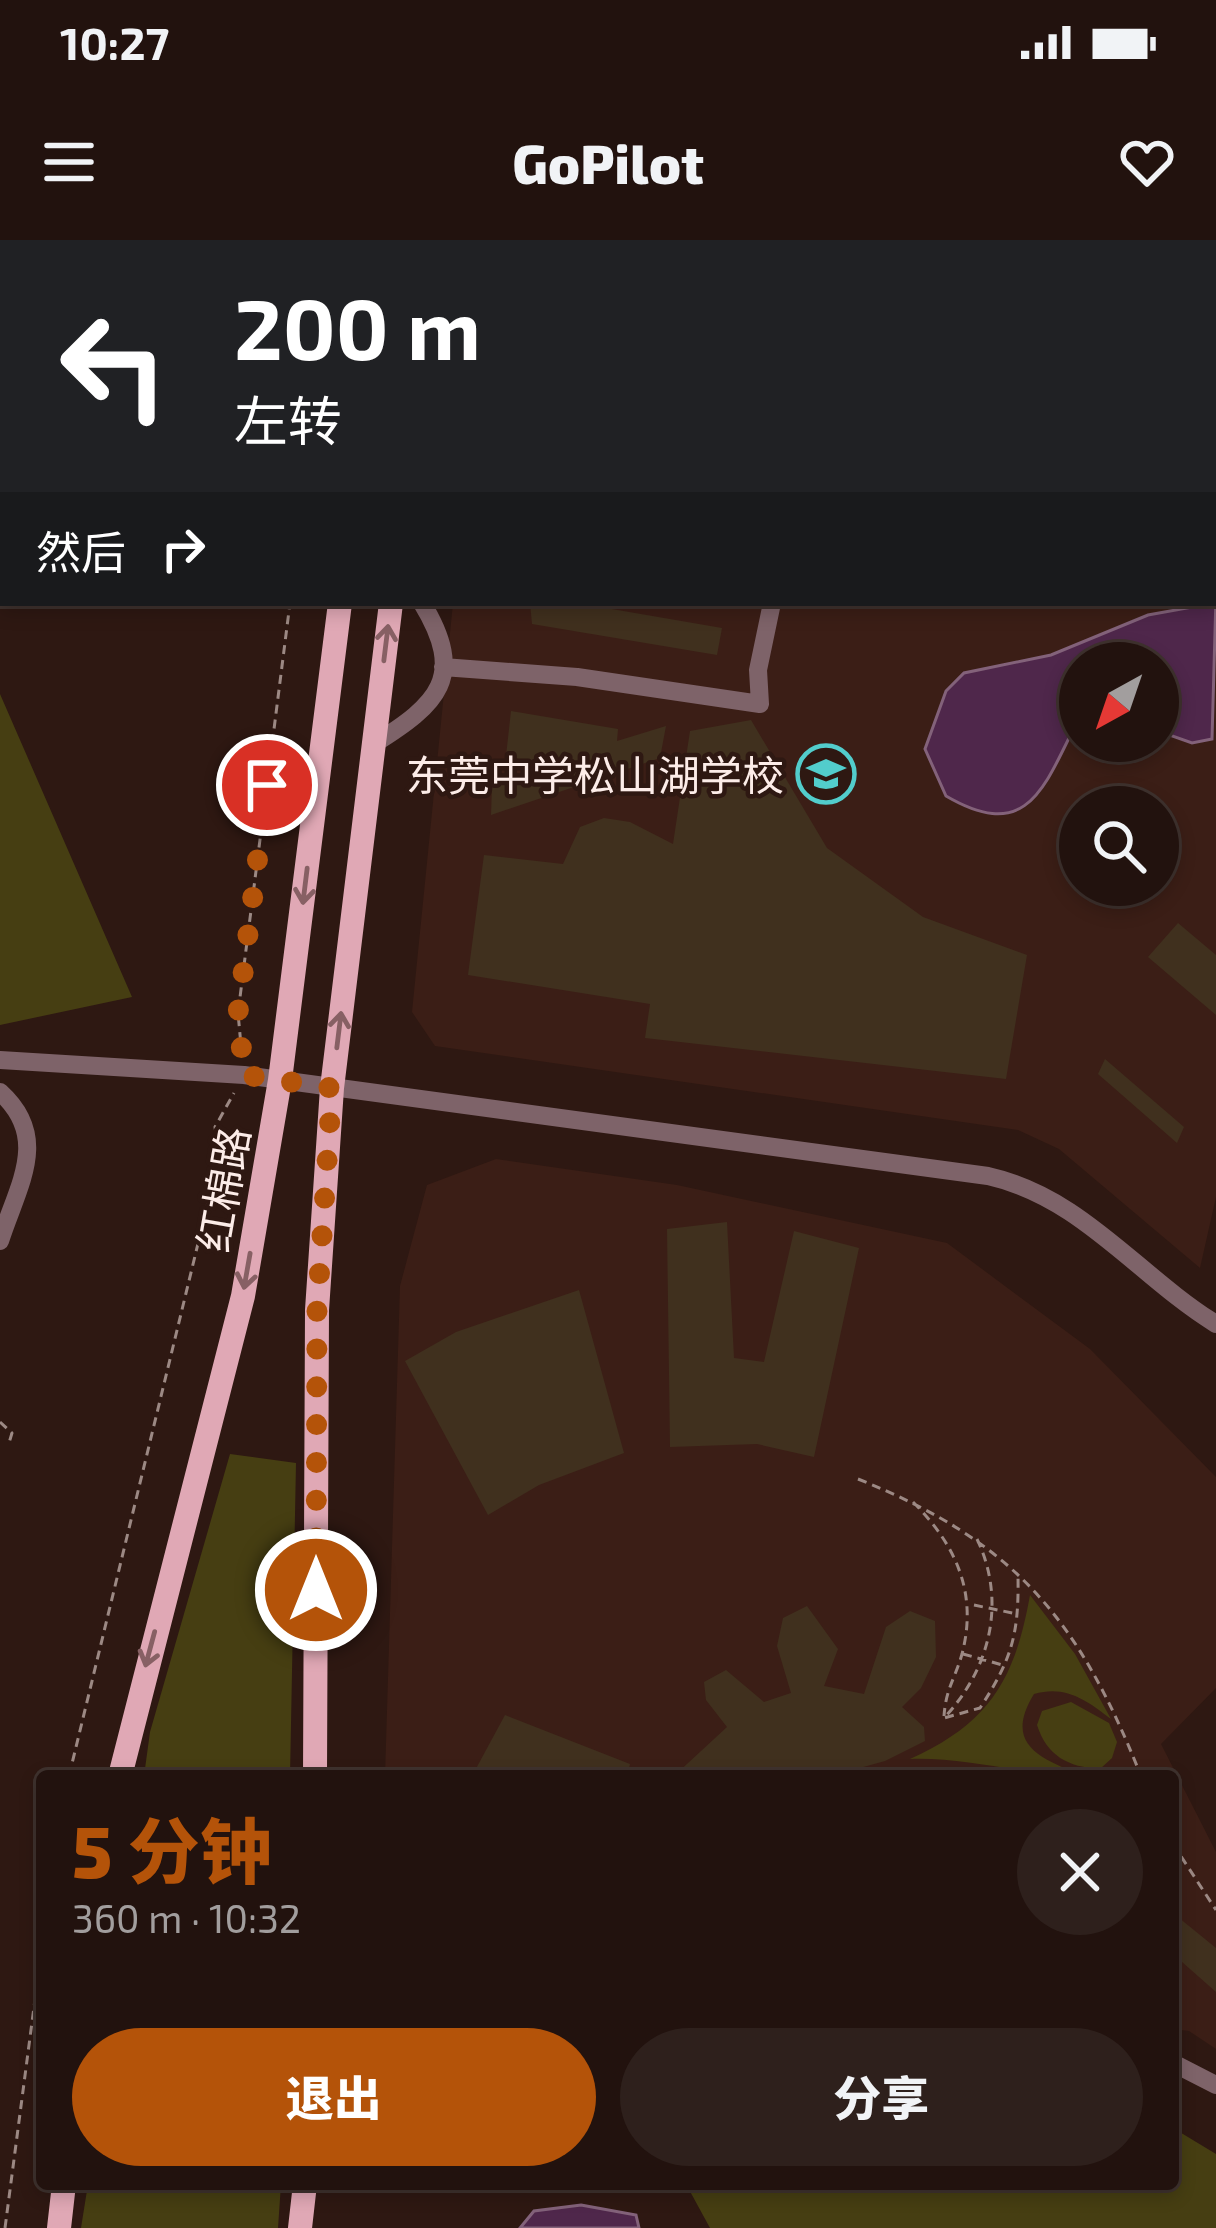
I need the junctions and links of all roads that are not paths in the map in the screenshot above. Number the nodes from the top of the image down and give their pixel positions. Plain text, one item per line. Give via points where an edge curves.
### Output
1 (340, 606) edge
2 (391, 606) edge
3 (424, 606) edge
4 (771, 606) edge
5 (443, 667) junction
6 (374, 744) junction
7 (0, 1060) edge
8 (280, 1080) junction
9 (332, 1088) junction
10 (0, 1092) edge
11 (0, 1241) edge
12 (1216, 1324) edge
13 (122, 1770) edge
14 (315, 1770) edge
15 (1179, 2066) edge
16 (1216, 2085) edge
17 (63, 2190) edge
18 (303, 2190) edge
19 (59, 2228) edge
20 (300, 2228) edge

1 -> 8 main road, 红棉路
6 -> 2 main road
3 - 5 street via 438,629
4 - 5 street via 760,704
5 - 6 street via 441,692
9 -> 6 main road
7 - 8 street
8 - 9 street
8 -> 13 main road, 红棉路 via 243,1296
9 - 12 street via 1008,1180 1070,1210
9 - 14 main road via 317,1310
10 - 11 street via 28,1125 31,1143
15 - 16 street
17 - 19 main road
18 - 20 main road

